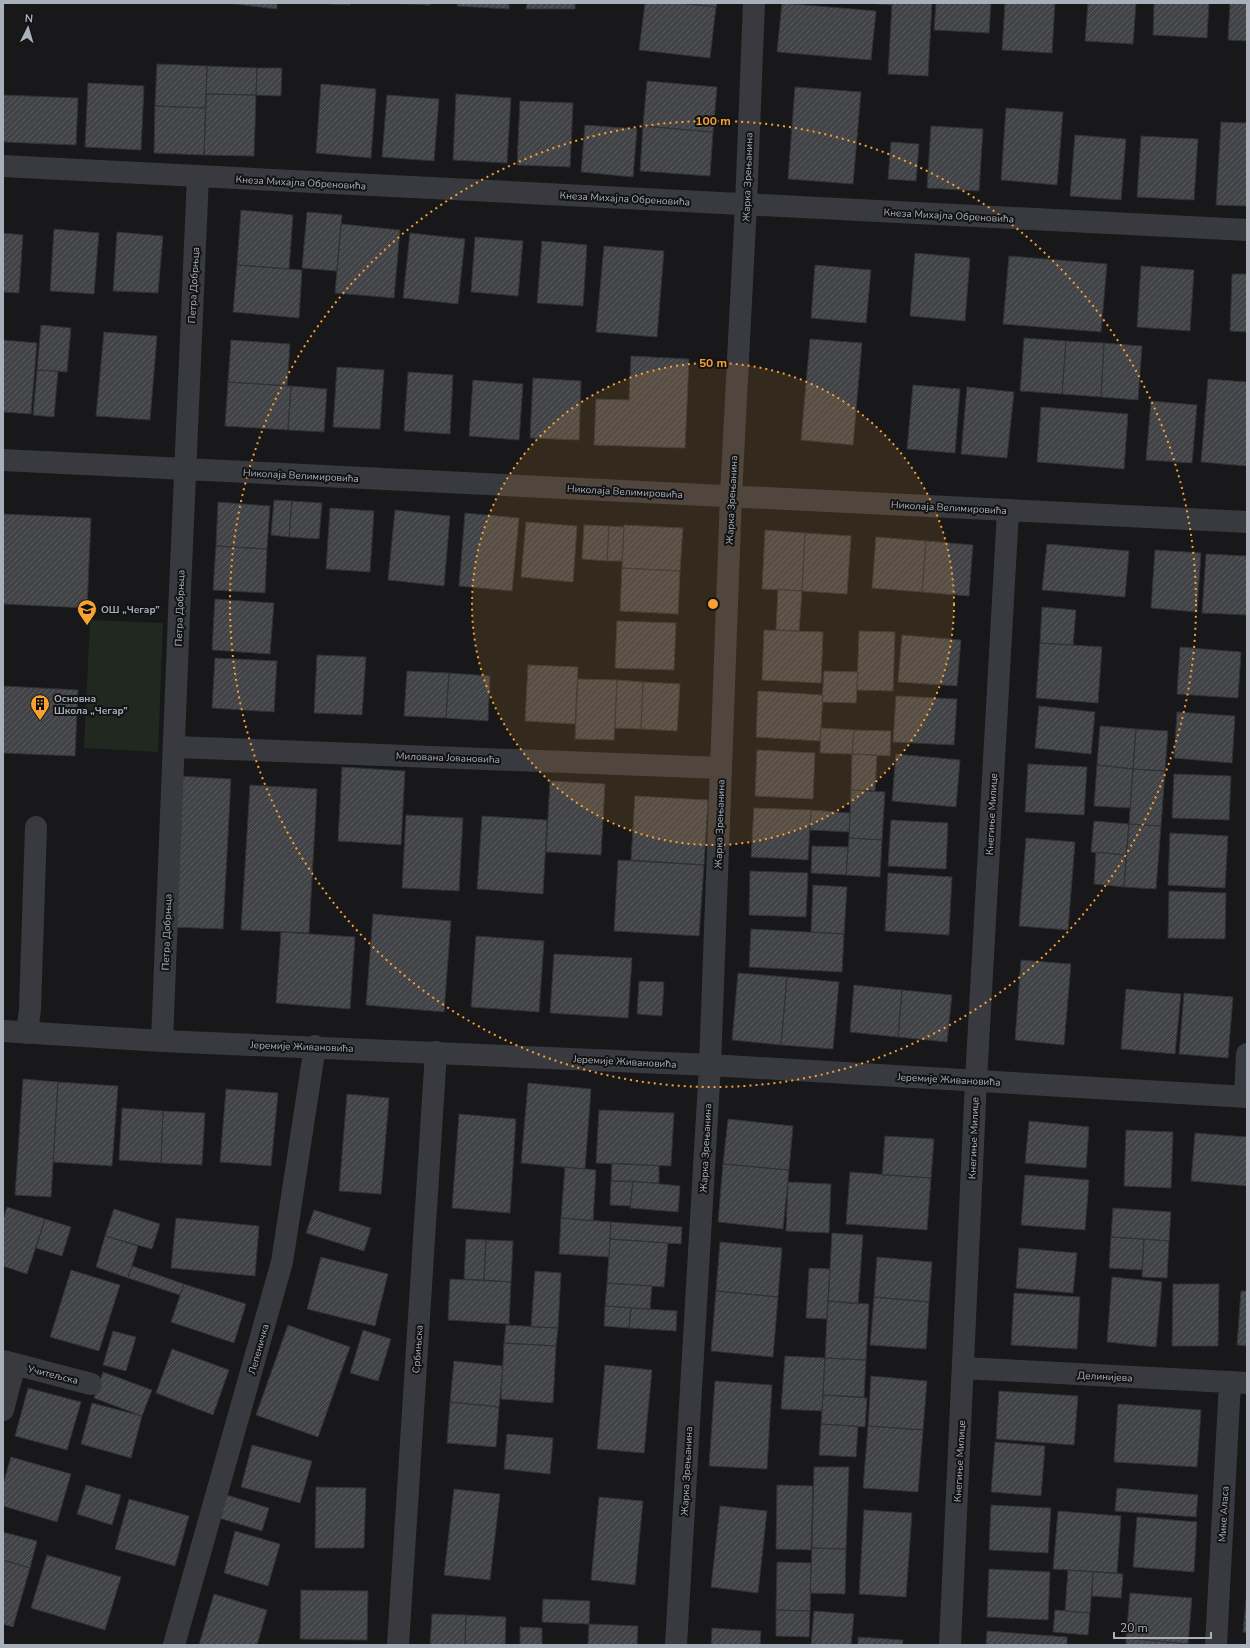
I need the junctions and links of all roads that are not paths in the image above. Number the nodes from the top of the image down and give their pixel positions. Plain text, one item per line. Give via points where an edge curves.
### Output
1 (754, 3) edge
2 (3, 166) edge
3 (198, 176) junction
4 (746, 204) junction
5 (1247, 230) edge
6 (3, 460) edge
7 (184, 469) junction
8 (731, 496) junction
9 (1008, 510) junction
10 (1247, 522) edge
11 (174, 747) junction
12 (721, 768) junction
13 (36, 827) dead end
14 (3, 1032) edge
15 (27, 1033) junction
16 (162, 1041) junction
17 (315, 1046) junction
18 (436, 1052) junction
19 (1247, 1054) edge
20 (710, 1066) junction
21 (976, 1080) junction
22 (1246, 1097) edge
23 (9, 1362) edge
24 (964, 1368) junction
25 (1239, 1383) edge
26 (91, 1384) dead end
27 (3, 1410) edge
28 (174, 1645) edge
29 (398, 1645) edge
30 (676, 1645) edge
31 (950, 1645) edge
32 (1216, 1645) edge

1 - 4 street, Жарка Зрењанина
2 - 3 street, Кнеза Михајла Обреновића
3 - 4 street, Кнеза Михајла Обреновића
3 - 7 street, Петра Добрњца
4 - 5 street, Кнеза Михајла Обреновића
4 - 8 street, Жарка Зрењанина
6 - 7 street, Николаја Велимировића
7 - 8 street, Николаја Велимировића
7 - 11 street, Петра Добрњца
8 - 9 street, Николаја Велимировића
8 - 12 street, Жарка Зрењанина
9 - 10 street, Николаја Велимировића
9 - 21 street, Кнегиње Милице
11 - 12 street, Милована Јовановића
11 - 16 street, Петра Добрњца
12 - 20 street, Жарка Зрењанина
13 - 15 street
14 - 15 street, Јеремије Живановића
15 - 16 street, Јеремије Живановића
16 - 17 street, Јеремије Живановића
17 - 18 street, Јеремије Живановића
17 - 28 street, Лепеничка via 282,1262
18 - 20 street, Јеремије Живановића
18 - 29 street, Србињска
19 - 22 street
20 - 21 street, Јеремије Живановића
20 - 30 street, Жарка Зрењанина
21 - 22 street, Јеремије Живановића
21 - 24 street, Кнегиње Милице
23 - 26 street, Учитељска
23 - 27 street, Учитељска
24 - 25 street, Делинијева
24 - 31 street, Кнегиње Милице
25 - 32 street, Мике Аласа

